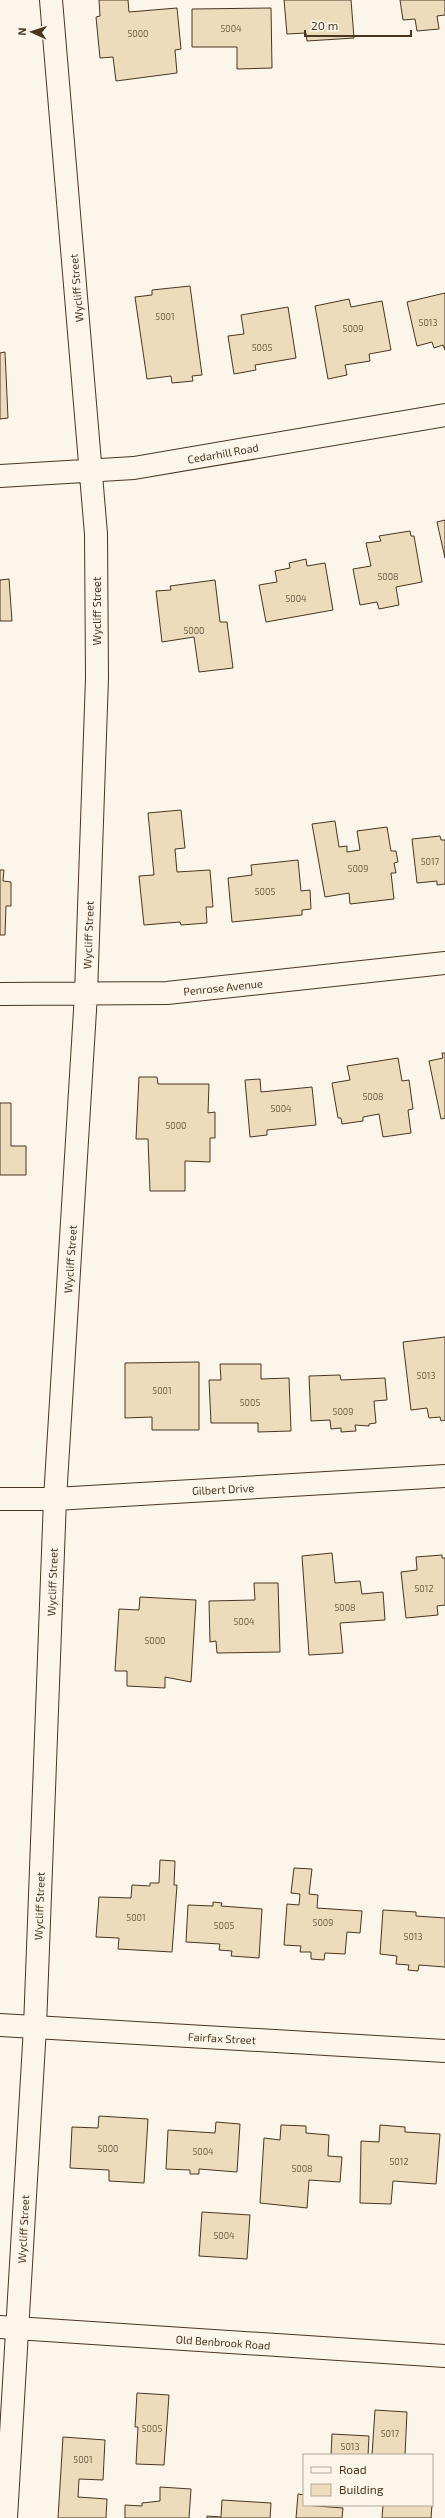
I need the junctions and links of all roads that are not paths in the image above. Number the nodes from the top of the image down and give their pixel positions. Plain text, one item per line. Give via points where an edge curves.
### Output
1 (51, 0) edge
2 (445, 415) edge
3 (91, 471) junction
4 (0, 476) edge
5 (445, 963) edge
6 (0, 994) edge
7 (86, 994) junction
8 (445, 1476) edge
9 (0, 1499) edge
10 (55, 1499) junction
11 (0, 2025) edge
12 (35, 2027) junction
13 (445, 2051) edge
14 (8, 2328) edge
15 (445, 2356) edge
16 (6, 2518) edge

1 - 3 street, Wycliff Street
2 - 3 street, Cedarhill Road via 134,468
3 - 4 street, Cedarhill Road
3 - 7 street, Wycliff Street via 96,534 97,678
5 - 7 street, Penrose Avenue via 167,993
6 - 7 street, Penrose Avenue
7 - 10 street, Wycliff Street
8 - 10 street, Gilbert Drive
9 - 10 street, Gilbert Drive
10 - 12 street, Wycliff Street
11 - 12 street, Fairfax Street
12 - 13 street, Fairfax Street
12 - 14 street, Wycliff Street
14 - 15 street, Old Benbrook Road
14 - 16 street, Wycliff Street

